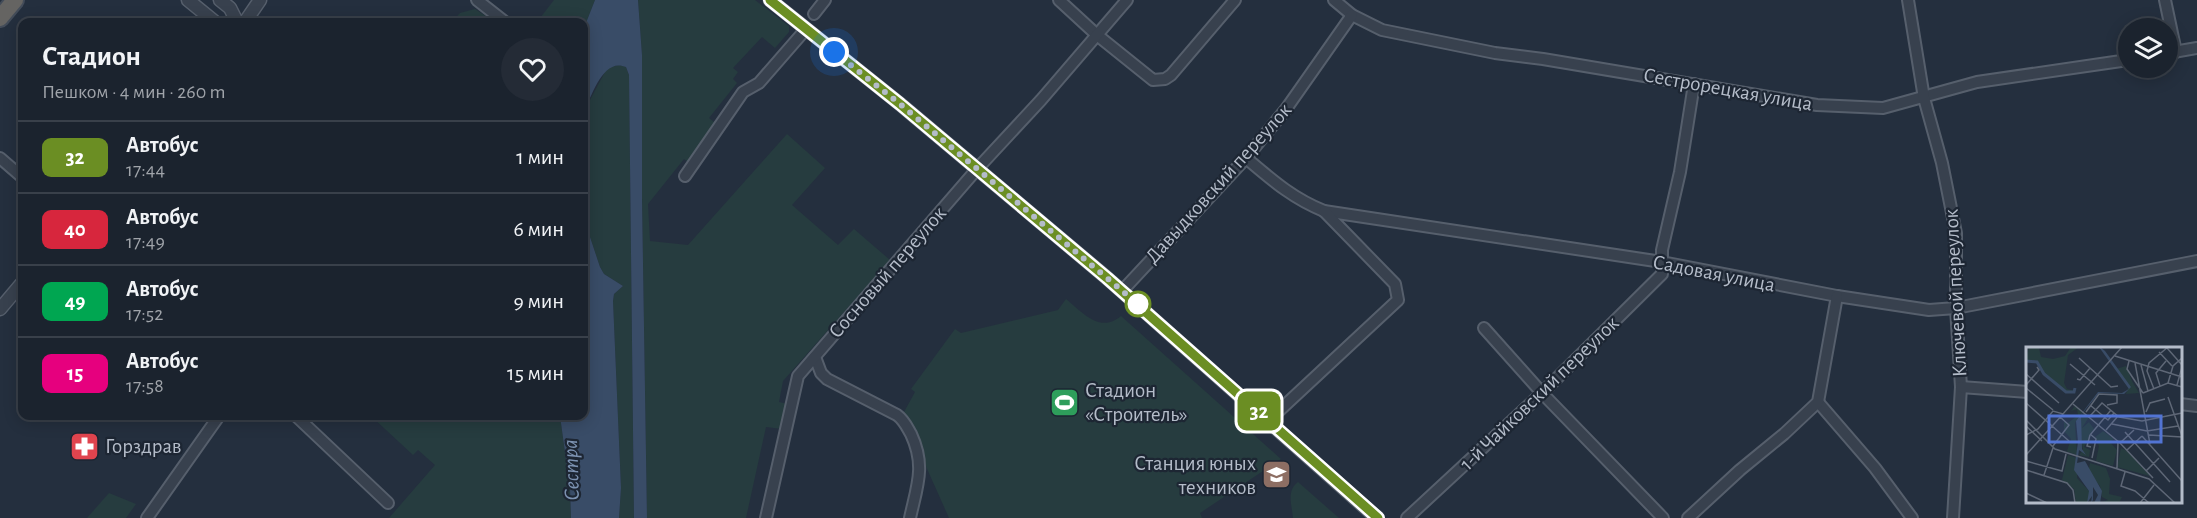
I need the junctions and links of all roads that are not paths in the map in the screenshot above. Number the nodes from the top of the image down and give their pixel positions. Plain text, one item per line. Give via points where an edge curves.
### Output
1 (15, 0) edge
2 (188, 0) edge
3 (220, 0) edge
4 (260, 0) edge
5 (477, 0) edge
6 (770, 0) edge
7 (825, 0) edge
8 (1059, 0) edge
9 (1127, 0) edge
10 (1236, 0) edge
11 (1334, 0) edge
12 (1908, 0) edge
13 (2165, 0) edge
14 (814, 14) dead end
15 (1352, 15) junction
16 (0, 18) edge
17 (210, 18) edge
18 (235, 18) edge
19 (248, 18) edge
20 (500, 18) edge
21 (2167, 18) edge
22 (806, 29) junction
23 (1097, 34) junction
24 (2197, 48) edge
25 (2178, 51) edge
26 (2118, 61) edge
27 (1694, 84) junction
28 (1924, 98) junction
29 (0, 158) edge
30 (1246, 158) junction
31 (976, 169) junction
32 (18, 174) edge
33 (685, 176) dead end
34 (1324, 211) junction
35 (2197, 261) edge
36 (1662, 262) junction
37 (18, 288) edge
38 (1122, 291) junction
39 (1837, 296) junction
40 (1956, 308) junction
41 (0, 309) edge
42 (1484, 328) dead end
43 (815, 357) junction
44 (1961, 387) junction
45 (2026, 392) edge
46 (1542, 393) junction
47 (1818, 402) junction
48 (2182, 404) edge
49 (2197, 406) edge
50 (216, 420) edge
51 (300, 420) edge
52 (1269, 420) junction
53 (388, 503) dead end
54 (1370, 516) edge
55 (147, 518) edge
56 (766, 518) edge
57 (910, 518) edge
58 (1407, 518) edge
59 (1663, 518) edge
60 (1688, 518) edge
61 (1912, 518) edge
62 (1953, 518) edge

1 - 16 highway
2 - 17 street
3 - 18 street
4 - 19 street
5 - 20 street
6 - 22 street
7 - 14 street
8 - 23 street
9 - 23 street, Сосновый переулок
10 - 23 street via 1165,79 1153,80
11 - 15 street, Сестрорецкая улица
12 - 28 street, Ключевой переулок
13 - 21 street
15 - 27 street, Сестрорецкая улица via 1382,30 1495,53
15 - 30 street, Давыдковский переулок via 1286,110
22 - 31 street
22 - 33 street via 759,83 743,92
23 - 31 street, Сосновый переулок
24 - 25 street
26 - 28 street, Сестрорецкая улица via 1977,82
27 - 28 street, Сестрорецкая улица via 1817,105 1883,108
27 - 36 street, 1-й Чайковский переулок
28 - 40 street, Ключевой переулок via 1956,234
29 - 32 street
30 - 34 street, Садовая улица via 1282,189
30 - 38 street, Давыдковский переулок
31 - 38 street
31 - 43 street, Сосновый переулок
34 - 36 street, Садовая улица
34 - 52 street via 1395,284 1398,300
35 - 40 street, Садовая улица
36 - 39 street, Садовая улица
36 - 46 street, 1-й Чайковский переулок via 1662,274
37 - 41 street
38 - 52 street
39 - 40 street, Садовая улица via 1929,310
39 - 47 street
40 - 44 street, Ключевой переулок
42 - 46 street
43 - 56 street, Сосновый переулок via 798,376
43 - 57 street via 827,380 897,416 906,425 920,463
44 - 45 street
44 - 62 street, Ключевой переулок
46 - 58 street, 1-й Чайковский переулок
46 - 59 street
47 - 60 street
47 - 61 street
48 - 49 street
50 - 55 street
51 - 53 street
52 - 54 street

